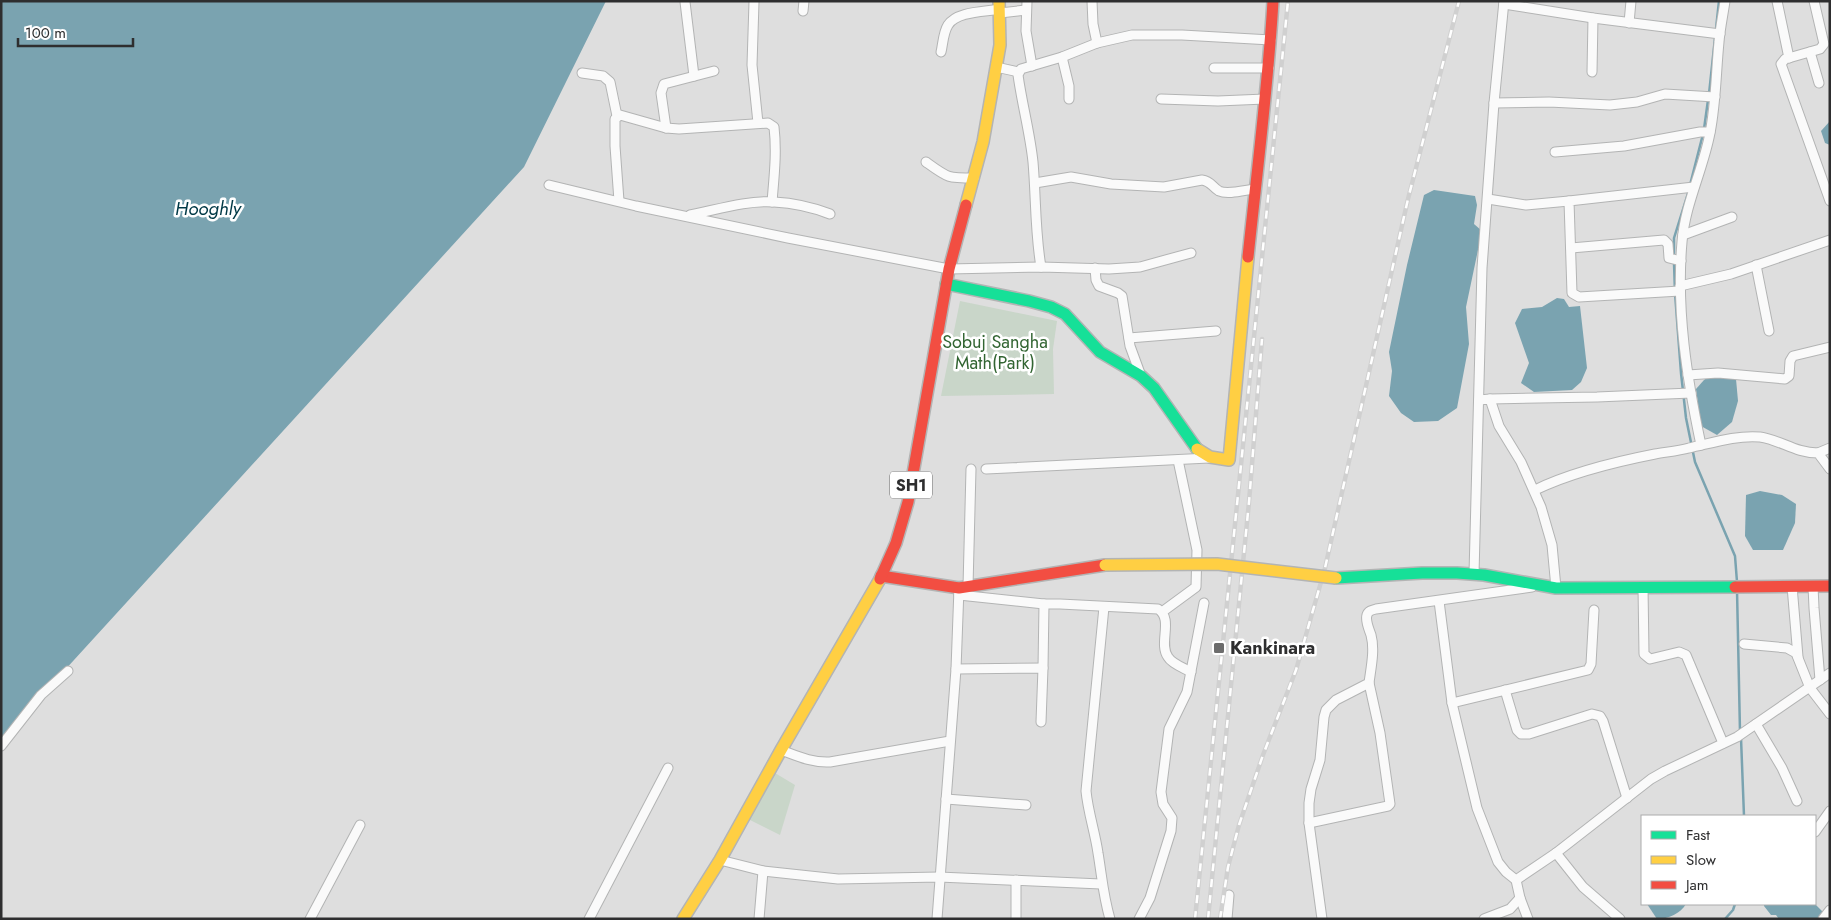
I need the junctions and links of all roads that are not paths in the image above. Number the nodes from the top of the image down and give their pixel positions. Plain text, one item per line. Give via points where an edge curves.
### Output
1 (1092, 1) edge
2 (1273, 1) edge
3 (1631, 1) edge
4 (1725, 1) edge
5 (1776, 1) edge
6 (1814, 1) edge
7 (685, 2) edge
8 (754, 2) edge
9 (1504, 2) edge
10 (1026, 6) edge
11 (1000, 8) edge
12 (1593, 18) junction
13 (1629, 23) junction
14 (1716, 33) junction
15 (1271, 40) junction
16 (1097, 43) junction
17 (1827, 43) edge
18 (941, 52) dead end
19 (1810, 52) junction
20 (1062, 57) junction
21 (1789, 58) junction
22 (1032, 66) junction
23 (996, 67) junction
24 (1214, 68) dead end
25 (1269, 68) junction
26 (714, 71) dead end
27 (1019, 72) junction
28 (1592, 72) dead end
29 (582, 73) dead end
30 (694, 76) junction
31 (1819, 83) dead end
32 (1710, 97) junction
33 (1069, 99) dead end
34 (1161, 99) dead end
35 (1265, 100) junction
36 (1494, 103) junction
37 (617, 116) junction
38 (758, 123) junction
39 (666, 128) junction
40 (1706, 132) junction
41 (1555, 152) dead end
42 (926, 162) dead end
43 (974, 178) junction
44 (1035, 183) junction
45 (549, 185) dead end
46 (1689, 187) junction
47 (1255, 189) junction
48 (1488, 199) junction
49 (619, 201) junction
50 (1569, 201) junction
51 (1830, 201) edge
52 (772, 202) junction
53 (830, 214) dead end
54 (684, 215) junction
55 (1732, 217) dead end
56 (1683, 236) junction
57 (1830, 240) edge
58 (1571, 248) junction
59 (1191, 253) dead end
60 (1677, 261) junction
61 (1756, 265) junction
62 (1041, 267) junction
63 (1095, 268) junction
64 (949, 269) junction
65 (946, 284) junction
66 (1677, 290) junction
67 (1216, 330) dead end
68 (1769, 331) dead end
69 (1129, 338) junction
70 (1830, 347) edge
71 (1688, 375) junction
72 (1141, 376) junction
73 (1686, 393) junction
74 (1490, 399) junction
75 (1479, 400) junction
76 (1696, 446) junction
77 (1830, 448) edge
78 (1818, 453) junction
79 (1209, 458) junction
80 (1178, 460) junction
81 (971, 468) dead end
82 (986, 469) dead end
83 (1830, 469) edge
84 (1535, 490) junction
85 (1474, 574) junction
86 (881, 576) junction
87 (1537, 586) junction
88 (1792, 586) junction
89 (1813, 586) junction
90 (1830, 586) edge
91 (1643, 587) junction
92 (1556, 588) junction
93 (962, 590) junction
94 (1439, 601) junction
95 (1204, 603) dead end
96 (1044, 604) junction
97 (1104, 607) junction
98 (1594, 610) dead end
99 (1162, 612) junction
100 (1744, 644) dead end
101 (1798, 657) junction
102 (1043, 668) junction
103 (956, 669) junction
104 (68, 671) dead end
105 (1191, 672) junction
106 (1830, 672) edge
107 (1820, 680) junction
108 (1370, 683) junction
109 (1810, 688) junction
110 (1505, 690) junction
111 (1452, 703) junction
112 (1830, 714) edge
113 (1041, 722) dead end
114 (1756, 724) junction
115 (950, 741) junction
116 (1723, 744) junction
117 (1, 746) edge
118 (781, 750) junction
119 (668, 768) dead end
120 (1627, 798) junction
121 (946, 799) junction
122 (1797, 801) dead end
123 (1026, 805) dead end
124 (1830, 812) edge
125 (1309, 823) junction
126 (360, 824) dead end
127 (1816, 831) edge
128 (1556, 853) junction
129 (720, 860) junction
130 (763, 871) junction
131 (940, 878) junction
132 (1016, 880) junction
133 (1516, 880) junction
134 (1101, 884) junction
135 (1229, 895) dead end
136 (1520, 898) junction
137 (1830, 910) edge
138 (310, 919) edge
139 (589, 919) edge
140 (682, 919) edge
141 (759, 919) edge
142 (937, 919) edge
143 (1016, 919) edge
144 (1110, 919) edge
145 (1139, 919) edge
146 (1227, 919) edge
147 (1322, 919) edge
148 (1484, 919) edge
149 (1528, 919) edge
150 (1620, 919) edge
151 (1823, 919) edge

1 - 16 street
2 - 15 main road
3 - 13 street
4 - 14 street
5 - 21 street
6 - 17 street
7 - 30 street
8 - 38 street via 752,65
9 - 12 street
9 - 36 street
10 - 11 street
10 - 22 street
11 - 18 street via 954,19 948,24
11 - 23 main road, SH1 via 1001,32
12 - 13 street
12 - 28 street
13 - 14 street
14 - 32 street
15 - 16 street via 1148,34
15 - 25 main road
16 - 20 street
17 - 19 street
19 - 21 street
19 - 31 street
20 - 22 street
20 - 33 street
21 - 51 street via 1782,62 1781,70
22 - 27 street
23 - 27 street
23 - 43 main road, SH1
24 - 25 street
25 - 35 main road
26 - 30 street
27 - 44 street
29 - 37 street via 603,76 610,82
30 - 39 street via 668,82 662,88
32 - 36 street via 1665,94 1610,105
32 - 40 street
34 - 35 street
35 - 47 main road
36 - 48 street
37 - 39 street via 624,115
37 - 49 street via 615,146
38 - 39 street via 696,129
38 - 52 street via 768,123 774,128 776,172
40 - 41 street via 1624,146
40 - 46 street via 1705,154
42 - 43 street via 950,178
43 - 64 main road, SH1
44 - 47 street via 1071,177 1111,184 1164,187 1202,180 1224,192
44 - 62 street
45 - 49 street
46 - 50 street
46 - 56 street
47 - 79 main road via 1229,460
48 - 50 street via 1526,205
48 - 75 street via 1482,268
49 - 54 street
50 - 58 street
52 - 53 street
52 - 54 street
54 - 64 street
55 - 56 street
56 - 60 street
57 - 61 street
58 - 60 street via 1664,240 1668,244 1669,258
58 - 66 street via 1571,289 1575,295
59 - 63 street via 1148,266
60 - 66 street
61 - 66 street
61 - 68 street
62 - 63 street
62 - 64 street
63 - 69 street via 1099,286 1121,294
64 - 65 main road, SH1
65 - 72 main road via 1059,310 1100,352
65 - 86 main road, SH1 via 908,502 896,543
66 - 71 street
67 - 69 street
69 - 72 street via 1131,353
70 - 71 street via 1793,356 1785,379 1718,373
71 - 73 street
72 - 79 main road via 1162,398 1193,446
73 - 74 street
73 - 76 street
74 - 75 street
74 - 84 street via 1499,426
75 - 85 street
76 - 78 street via 1760,438 1801,452
76 - 84 street via 1603,466
77 - 78 street
78 - 83 street
79 - 80 street
80 - 82 street
80 - 99 street via 1197,550 1196,587
81 - 93 street
84 - 92 street via 1552,545
85 - 87 main road
85 - 93 main road, bridge via 1336,578 1217,564 1105,565
86 - 93 main road
86 - 118 main road, SH1
87 - 92 main road
87 - 94 street
88 - 89 main road
88 - 91 main road
88 - 101 street
89 - 90 main road
89 - 107 street
91 - 92 main road
91 - 116 street via 1644,654 1650,658 1679,652 1686,655
93 - 96 street
93 - 103 street
94 - 108 street via 1370,610 1366,618 1372,637
94 - 111 street
95 - 105 street
96 - 97 street
96 - 102 street
97 - 99 street via 1158,609
97 - 134 street via 1086,791
98 - 110 street via 1588,670
99 - 105 street via 1168,658
100 - 101 street via 1787,648
101 - 109 street
102 - 103 street
102 - 113 street
103 - 115 street
104 - 117 street via 41,695
105 - 145 street via 1185,698 1169,729 1161,785 1162,798 1172,818 1171,832 1150,898
106 - 107 street
107 - 109 street
108 - 125 street via 1336,700 1326,710 1320,760 1311,789
108 - 125 street via 1390,804
109 - 112 street
109 - 114 street
110 - 111 street
110 - 120 street via 1521,734 1592,714 1600,716
111 - 133 street via 1480,819 1498,862
114 - 116 street
114 - 122 street
115 - 118 street via 819,763
115 - 121 street
116 - 120 street via 1665,771
118 - 129 main road, SH1
119 - 139 street
120 - 128 street
121 - 123 street
121 - 131 street
124 - 127 street
125 - 147 street
126 - 138 street
128 - 133 street
128 - 150 street via 1583,887
129 - 130 street
129 - 140 main road, SH1
130 - 131 street via 838,879
130 - 141 street
131 - 132 street
131 - 142 street
132 - 134 street
132 - 143 street
133 - 136 street
134 - 144 street
135 - 146 street
136 - 148 street via 1510,910
136 - 149 street
137 - 151 street

